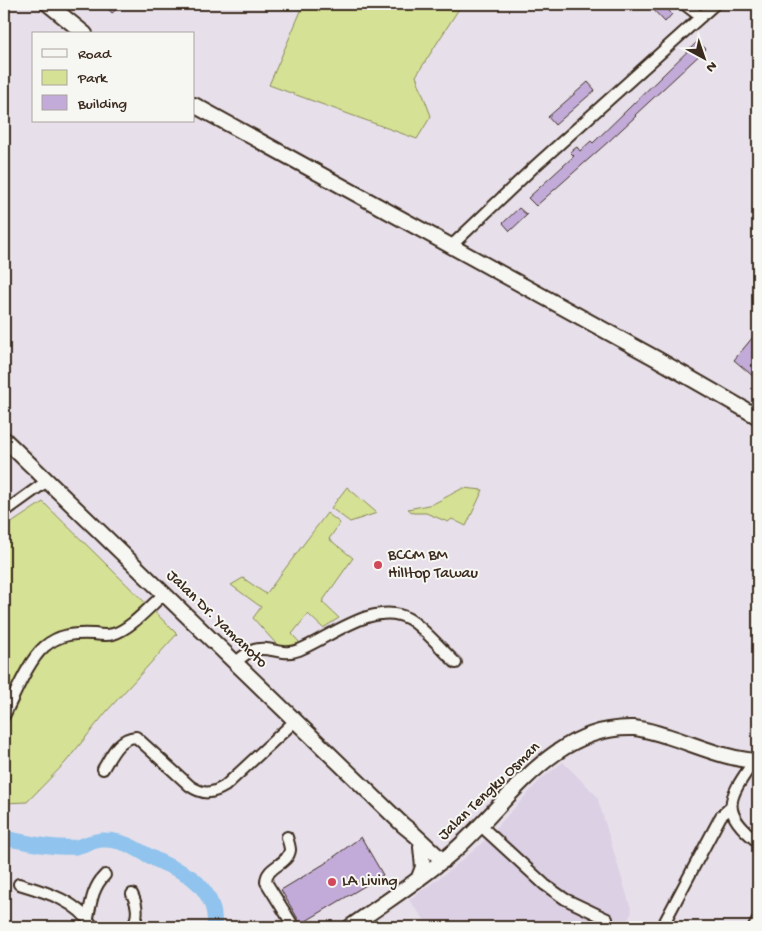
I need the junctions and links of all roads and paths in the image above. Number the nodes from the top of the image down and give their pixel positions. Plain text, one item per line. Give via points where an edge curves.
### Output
1 (48, 4) edge
2 (684, 4) edge
3 (715, 4) edge
4 (701, 17) junction
5 (83, 32) edge
6 (195, 106) edge
7 (450, 247) junction
8 (758, 417) edge
9 (4, 439) edge
10 (47, 481) junction
11 (4, 512) edge
12 (164, 594) junction
13 (235, 663) junction
14 (456, 663) dead end
15 (4, 716) edge
16 (295, 721) junction
17 (756, 761) edge
18 (103, 769) dead end
19 (731, 807) junction
20 (480, 825) junction
21 (287, 837) dead end
22 (758, 842) edge
23 (423, 845) junction
24 (457, 848) junction
25 (440, 863) junction
26 (105, 875) dead end
27 (418, 880) junction
28 (19, 884) dead end
29 (132, 894) dead end
30 (607, 919) dead end
31 (758, 920) edge
32 (90, 923) edge
33 (132, 927) edge
34 (294, 927) edge
35 (350, 927) edge
36 (662, 927) edge
37 (754, 927) edge

1 - 5 main road
2 - 4 street
3 - 4 street
4 - 7 street
6 - 7 main road
7 - 8 main road
9 - 10 main road, Jalan Dr. Yamanoto
10 - 11 street
10 - 12 main road, Jalan Dr. Yamanoto
12 - 13 main road, Jalan Dr. Yamanoto
12 - 15 street via 118,632 111,635 75,633 60,636 44,647 34,659
13 - 14 street via 253,650 287,654 300,650 352,622 390,613 411,620
13 - 16 main road, Jalan Dr. Yamanoto
16 - 18 street via 217,791 198,792 136,737 130,737 117,747
16 - 23 main road, Jalan Dr. Yamanoto
17 - 19 street via 734,790
17 - 20 main road, Jalan Tengku Osman via 635,728 604,732 556,752
19 - 22 street via 740,827
19 - 36 street via 721,816
20 - 24 main road, Jalan Tengku Osman
20 - 30 street via 546,885 565,899
21 - 34 street via 290,850 286,859 270,871 266,882
23 - 24 main road
23 - 25 main road, Jalan Dr. Yamanoto
23 - 27 main road via 423,867
24 - 25 main road, Jalan Tengku Osman
25 - 27 main road, Jalan Tengku Osman
26 - 32 street via 94,893
27 - 35 main road, Jalan Tengku Osman
28 - 32 street via 50,893 72,905
29 - 33 street via 138,910
31 - 37 street

